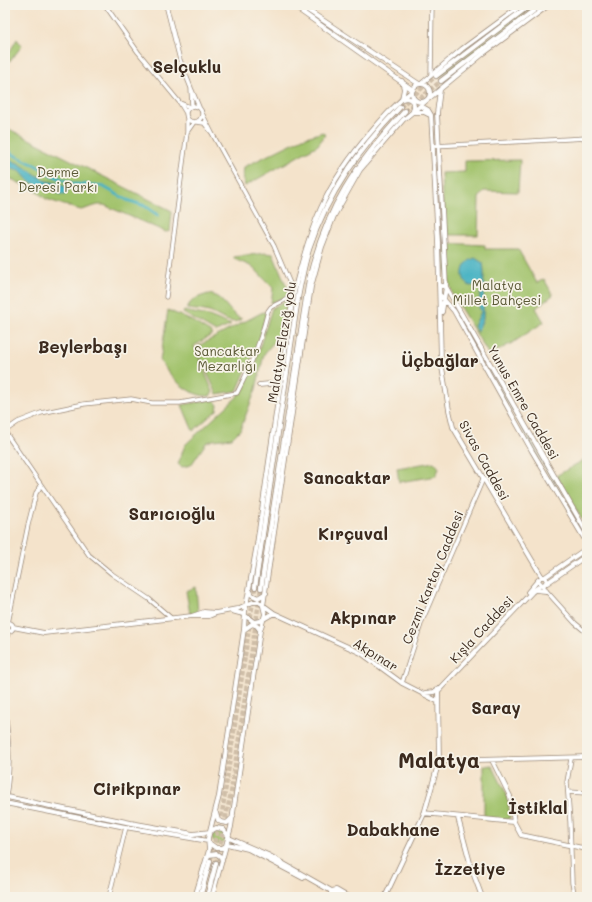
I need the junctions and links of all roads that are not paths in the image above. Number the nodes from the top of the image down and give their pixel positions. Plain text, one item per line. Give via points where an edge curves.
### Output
1 (105, 5) edge
2 (166, 5) edge
3 (292, 5) edge
4 (300, 5) edge
5 (432, 5) edge
6 (522, 5) edge
7 (530, 5) edge
8 (541, 5) edge
9 (549, 5) edge
10 (431, 75) junction
11 (436, 76) tunnel mouth
12 (402, 80) junction
13 (441, 81) tunnel mouth
14 (420, 84) junction
15 (191, 88) junction
16 (412, 90) junction
17 (440, 90) junction
18 (427, 100) junction
19 (400, 102) junction
20 (180, 103) junction
21 (191, 106) junction
22 (421, 106) junction
23 (199, 107) junction
24 (405, 111) tunnel mouth
25 (186, 112) junction
26 (202, 113) junction
27 (412, 113) junction
28 (431, 115) junction
29 (186, 118) junction
30 (194, 122) junction
31 (186, 132) junction
32 (212, 133) junction
33 (587, 138) edge
34 (436, 146) junction
35 (439, 285) junction
36 (446, 288) junction
37 (294, 294) junction
38 (440, 295) junction
39 (166, 297) dead end
40 (445, 298) junction
41 (441, 318) junction
42 (286, 379) junction
43 (281, 383) junction
44 (259, 385) dead end
45 (279, 394) junction
46 (5, 431) edge
47 (483, 479) junction
48 (41, 486) junction
49 (587, 533) edge
50 (587, 544) edge
51 (587, 548) edge
52 (587, 555) edge
53 (544, 577) junction
54 (538, 581) junction
55 (547, 583) junction
56 (541, 585) junction
57 (253, 588) junction
58 (261, 588) tunnel mouth
59 (546, 591) junction
60 (266, 592) junction
61 (532, 592) junction
62 (263, 606) junction
63 (246, 607) junction
64 (230, 611) junction
65 (274, 613) junction
66 (246, 617) junction
67 (171, 618) junction
68 (262, 619) junction
69 (7, 623) edge
70 (13, 627) junction
71 (244, 629) junction
72 (7, 630) edge
73 (260, 631) junction
74 (587, 633) edge
75 (5, 653) edge
76 (402, 683) junction
77 (438, 690) junction
78 (423, 693) junction
79 (437, 701) junction
80 (5, 712) edge
81 (587, 756) edge
82 (571, 758) junction
83 (10, 760) junction
84 (438, 760) junction
85 (492, 760) junction
86 (5, 773) edge
87 (568, 792) junction
88 (587, 793) edge
89 (6, 795) edge
90 (5, 803) edge
91 (216, 811) junction
92 (423, 813) junction
93 (233, 816) junction
94 (458, 818) junction
95 (514, 822) junction
96 (131, 823) junction
97 (125, 827) junction
98 (211, 832) junction
99 (229, 838) junction
100 (209, 842) junction
101 (227, 845) junction
102 (571, 846) junction
103 (587, 849) edge
104 (208, 860) junction
105 (222, 862) junction
106 (216, 863) tunnel mouth
107 (332, 894) edge
108 (109, 897) edge
109 (195, 897) edge
110 (200, 897) edge
111 (207, 897) edge
112 (212, 897) edge
113 (338, 897) edge
114 (342, 897) edge
115 (348, 897) edge
116 (384, 897) edge
117 (482, 897) edge
118 (576, 897) edge

1 - 20 street via 138,52
2 - 15 street via 180,60
3 - 12 main road
4 - 14 main road
5 - 10 street
6 - 10 main road
7 - 11 highway
8 - 13 highway
9 - 17 main road via 484,53
10 - 14 main road
12 - 16 main road
12 - 19 main road via 404,89
14 - 16 main road
14 - 18 main road via 427,86 430,91
15 - 21 street
15 - 23 street
16 - 18 main road via 412,96 417,102
16 - 19 main road
17 - 18 main road
17 - 34 main road
18 - 22 main road
19 - 27 main road via 406,98 412,100
19 - 37 main road via 391,108 350,158 324,199 308,241
19 - 42 highway, Malatya-Elazığ yolu via 362,149 327,204 309,250 298,297
20 - 21 street
20 - 25 street
21 - 23 street
21 - 25 street
22 - 27 main road
22 - 28 main road
23 - 26 street
24 - 58 highway, Malatya-Elazığ yolu via 358,166 322,233 309,280
25 - 29 street
26 - 30 street via 199,120
26 - 32 street
27 - 28 main road via 424,112
27 - 60 main road via 360,170 334,216 317,263
28 - 34 main road
29 - 30 street
29 - 31 street
30 - 31 street
30 - 32 street via 204,124
31 - 39 street
32 - 37 street via 274,246
33 - 34 street
34 - 35 main road
34 - 36 main road
35 - 36 main road
35 - 38 main road
36 - 40 main road
36 - 49 main road, Yunus Emre Caddesi
37 - 43 main road
37 - 46 street via 268,311 261,342 237,393 180,403 152,403 131,399 84,404 41,413 18,422
38 - 40 main road, Yunus Emre Caddesi
38 - 41 main road
40 - 41 main road
40 - 50 main road, Yunus Emre Caddesi
41 - 47 main road, Sivas Caddesi via 442,361 448,410 453,427
42 - 45 main road
42 - 57 highway, Malatya-Elazığ yolu
43 - 44 main road
43 - 45 main road
45 - 57 main road
46 - 48 street
47 - 53 main road, Sivas Caddesi
47 - 76 street, Cezmi Kartay Caddesi via 422,620
48 - 67 street via 89,555 112,574 149,598
48 - 69 street via 34,500 26,531
51 - 53 main road, Kışla Caddesi
52 - 55 main road, Kışla Caddesi
53 - 54 main road, Kışla Caddesi
53 - 55 main road, Sivas Caddesi
54 - 56 main road
54 - 77 main road, Kışla Caddesi
55 - 56 main road, Kışla Caddesi
56 - 59 street
56 - 61 main road, Kışla Caddesi
57 - 60 main road via 252,595 258,598
57 - 63 main road
59 - 61 main road via 539,589
59 - 74 street
60 - 62 main road
61 - 77 main road, Kışla Caddesi
62 - 63 main road via 259,602 253,602
62 - 65 main road, Akpınar
62 - 68 main road via 265,611
63 - 64 main road
63 - 66 main road
64 - 66 main road
64 - 67 main road via 204,612
65 - 68 main road
65 - 76 main road, Akpınar via 361,653
66 - 68 main road via 254,622
66 - 71 main road
67 - 70 main road via 44,633
68 - 73 main road
69 - 70 main road
69 - 72 main road
70 - 72 main road
71 - 73 main road via 252,624 258,626
71 - 91 main road
72 - 75 street
73 - 93 main road
76 - 78 main road, Akpınar
77 - 78 main road
77 - 79 main road
77 - 84 main road
78 - 79 main road, Akpınar
79 - 84 main road
80 - 83 street
81 - 82 main road
81 - 85 main road
82 - 85 main road
82 - 87 street
83 - 86 street
83 - 89 street
84 - 85 main road
84 - 92 main road
85 - 95 main road via 510,796
87 - 88 street
87 - 102 street
89 - 90 main road
89 - 96 main road
90 - 97 main road
91 - 93 main road via 221,822 227,823
91 - 98 main road
92 - 94 main road
92 - 116 main road
93 - 99 main road
94 - 95 main road
94 - 117 main road
95 - 102 main road via 521,835
96 - 97 street
96 - 98 main road via 193,834
97 - 100 main road
97 - 108 street
98 - 99 main road via 216,828 223,829
98 - 100 main road
99 - 101 main road
99 - 107 main road via 268,855
100 - 101 main road via 216,848
100 - 104 main road
101 - 105 main road
101 - 107 main road via 248,849 268,858
102 - 103 main road
102 - 118 street via 572,883
104 - 105 main road via 209,855 217,854
104 - 109 main road
104 - 110 highway
105 - 112 main road
106 - 111 highway
107 - 113 main road
107 - 114 main road
107 - 115 main road via 336,890

